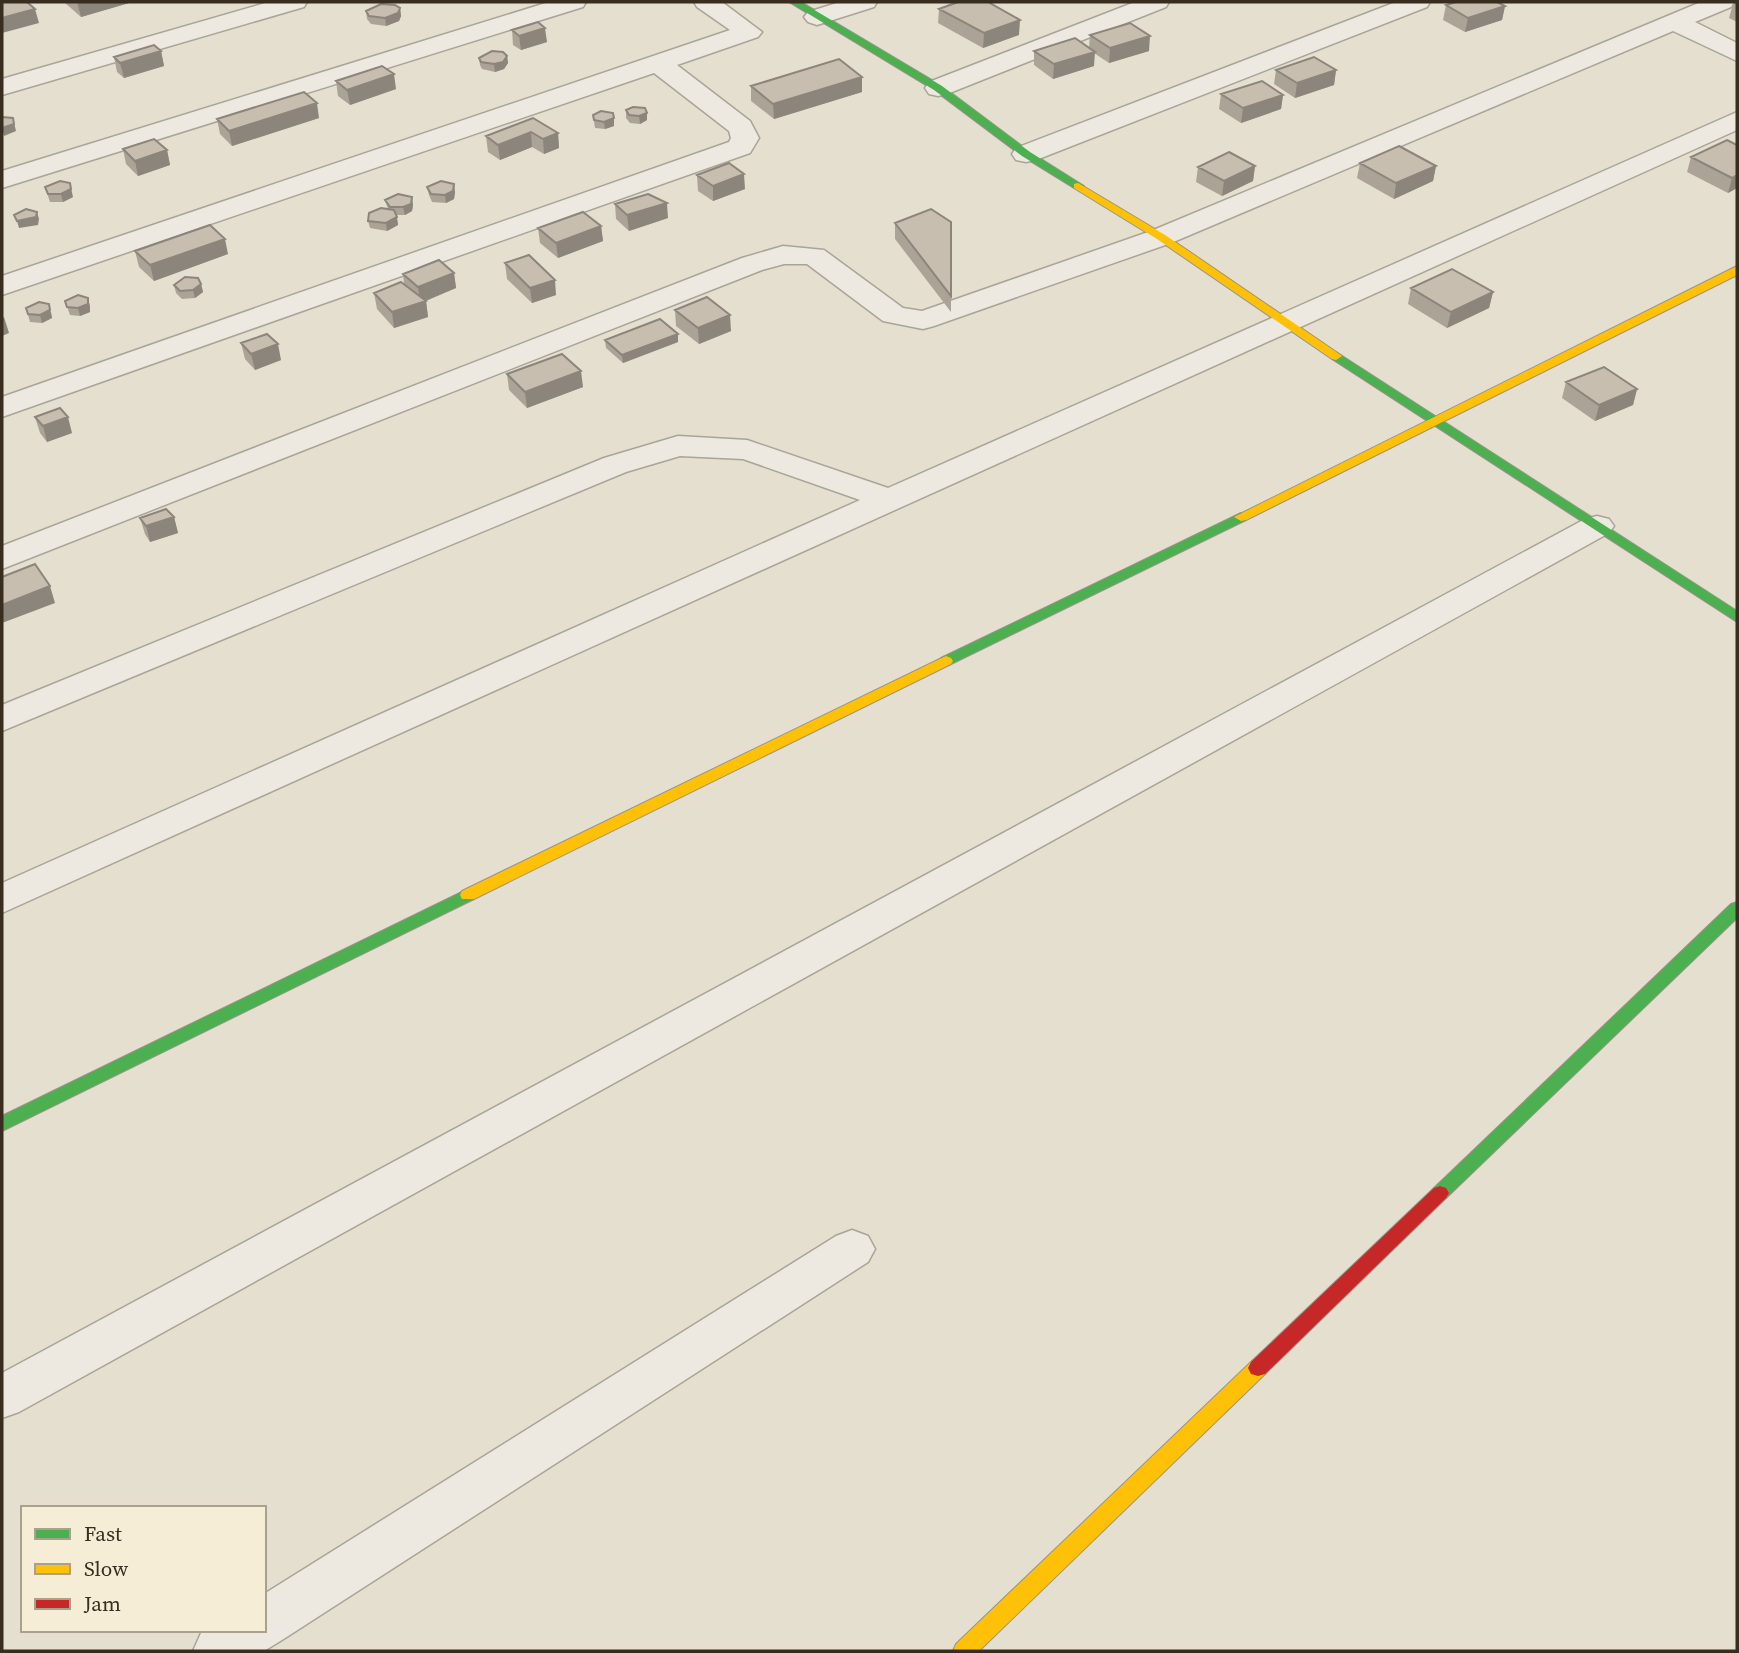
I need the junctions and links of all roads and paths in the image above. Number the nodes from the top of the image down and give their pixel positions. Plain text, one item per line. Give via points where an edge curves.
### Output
1 (295, 2) edge
2 (574, 2) edge
3 (706, 2) edge
4 (794, 2) edge
5 (865, 2) edge
6 (1157, 2) edge
7 (1418, 2) edge
8 (1722, 2) edge
9 (817, 17) junction
10 (1674, 22) junction
11 (1737, 53) edge
12 (658, 63) junction
13 (2, 87) edge
14 (938, 88) junction
15 (1737, 120) edge
16 (1026, 154) junction
17 (2, 180) edge
18 (1160, 237) junction
19 (1737, 270) edge
20 (2, 286) edge
21 (1284, 322) junction
22 (2, 408) edge
23 (1436, 421) junction
24 (888, 499) junction
25 (1597, 526) junction
26 (2, 558) edge
27 (1737, 617) edge
28 (2, 719) edge
29 (2, 899) edge
30 (1737, 908) edge
31 (2, 1124) edge
32 (852, 1250) dead end
33 (2, 1397) edge
34 (266, 1622) edge
35 (249, 1632) edge
36 (219, 1651) edge
37 (964, 1651) edge

1 - 13 street
2 - 17 street
3 - 12 street via 749,32
4 - 9 street
5 - 9 street
6 - 14 street
7 - 16 street
8 - 10 street
9 - 14 street
10 - 11 street
10 - 18 street
12 - 20 street
12 - 22 street via 741,127 745,138 740,147
14 - 16 street
15 - 21 street
16 - 18 street
18 - 21 street
18 - 26 street via 923,320 894,315 814,256 783,255
19 - 23 street
21 - 23 street
21 - 24 street
23 - 25 street
23 - 31 street
24 - 28 street via 747,450 678,446 615,464
24 - 29 street
25 - 27 street
25 - 33 street
30 - 37 street
32 - 34 street
35 - 36 street

